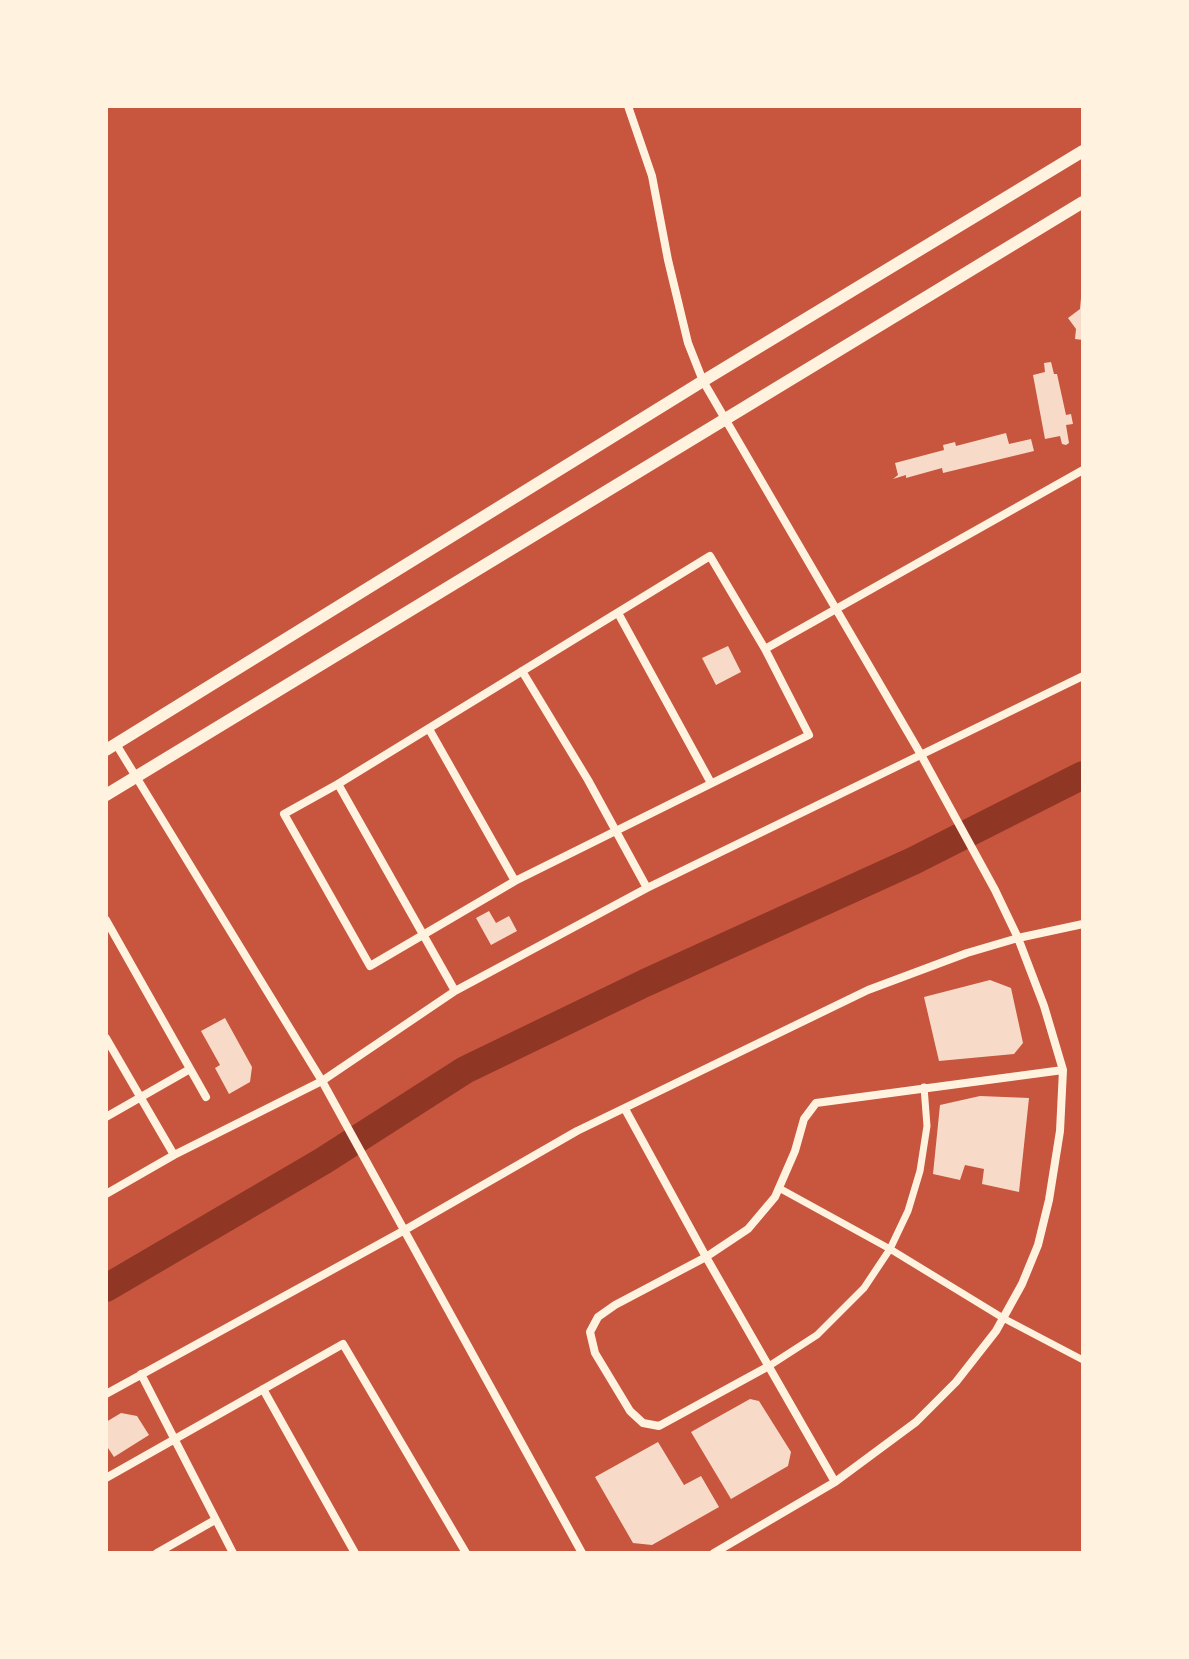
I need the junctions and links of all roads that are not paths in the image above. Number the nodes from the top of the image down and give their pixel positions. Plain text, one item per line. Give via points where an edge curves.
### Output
1 (628, 106) edge
2 (1083, 151) edge
3 (1083, 202) edge
4 (703, 381) junction
5 (725, 418) junction
6 (1083, 470) edge
7 (836, 608) junction
8 (618, 613) junction
9 (765, 649) junction
10 (522, 671) junction
11 (1083, 676) edge
12 (429, 729) junction
13 (111, 747) edge
14 (920, 753) junction
15 (136, 777) junction
16 (711, 783) junction
17 (338, 784) junction
18 (106, 795) edge
19 (615, 830) junction
20 (515, 881) junction
21 (647, 888) junction
22 (106, 921) edge
23 (1083, 924) edge
24 (423, 934) junction
25 (1018, 938) junction
26 (455, 991) junction
27 (106, 1038) edge
28 (190, 1069) junction
29 (1063, 1070) junction
30 (322, 1081) junction
31 (924, 1087) junction
32 (141, 1097) junction
33 (206, 1097) dead end
34 (625, 1109) junction
35 (106, 1117) edge
36 (174, 1155) junction
37 (779, 1188) junction
38 (106, 1194) edge
39 (403, 1231) junction
40 (890, 1249) junction
41 (706, 1257) junction
42 (1003, 1318) junction
43 (1083, 1360) edge
44 (769, 1366) junction
45 (141, 1374) junction
46 (263, 1389) junction
47 (106, 1394) edge
48 (173, 1440) junction
49 (106, 1478) edge
50 (835, 1482) junction
51 (215, 1520) junction
52 (157, 1553) edge
53 (233, 1553) edge
54 (355, 1553) edge
55 (466, 1553) edge
56 (582, 1553) edge
57 (714, 1553) edge

1 - 4 street via 652,176 688,343
2 - 4 street
3 - 5 street
4 - 5 street
4 - 13 street
5 - 7 street
5 - 15 street
6 - 7 street
7 - 9 street
7 - 14 street
8 - 9 street via 710,556
8 - 10 street
8 - 16 street
9 - 16 street via 809,735
10 - 12 street
10 - 19 street
11 - 14 street
12 - 17 street
12 - 20 street
13 - 15 street
14 - 21 street
14 - 25 street
15 - 18 street
15 - 30 street
16 - 19 street
17 - 24 street
17 - 24 street via 284,814 370,966
19 - 20 street
19 - 21 street
20 - 24 street
21 - 26 street
22 - 28 street
23 - 25 street
24 - 26 street
25 - 29 street
25 - 34 street via 868,990
26 - 30 street
27 - 32 street
28 - 32 street
28 - 33 street
29 - 31 street
29 - 42 street via 1060,1131 1046,1215 1022,1284
30 - 36 street
30 - 39 street
31 - 37 street via 816,1103 804,1119
31 - 40 street via 927,1126 920,1171
32 - 35 street
32 - 36 street
34 - 39 street
34 - 41 street
36 - 38 street
37 - 40 street
37 - 41 street via 748,1229
39 - 45 street
39 - 56 street
40 - 42 street
40 - 44 street via 864,1288 817,1335
41 - 44 street
41 - 44 street via 598,1317 590,1332 595,1353 630,1411 643,1423 659,1426
42 - 43 street
42 - 50 street via 956,1382 916,1422
44 - 50 street
45 - 47 street
45 - 48 street
46 - 48 street
46 - 54 street
46 - 55 street via 343,1344
48 - 49 street
48 - 51 street
50 - 57 street
51 - 52 street
51 - 53 street

